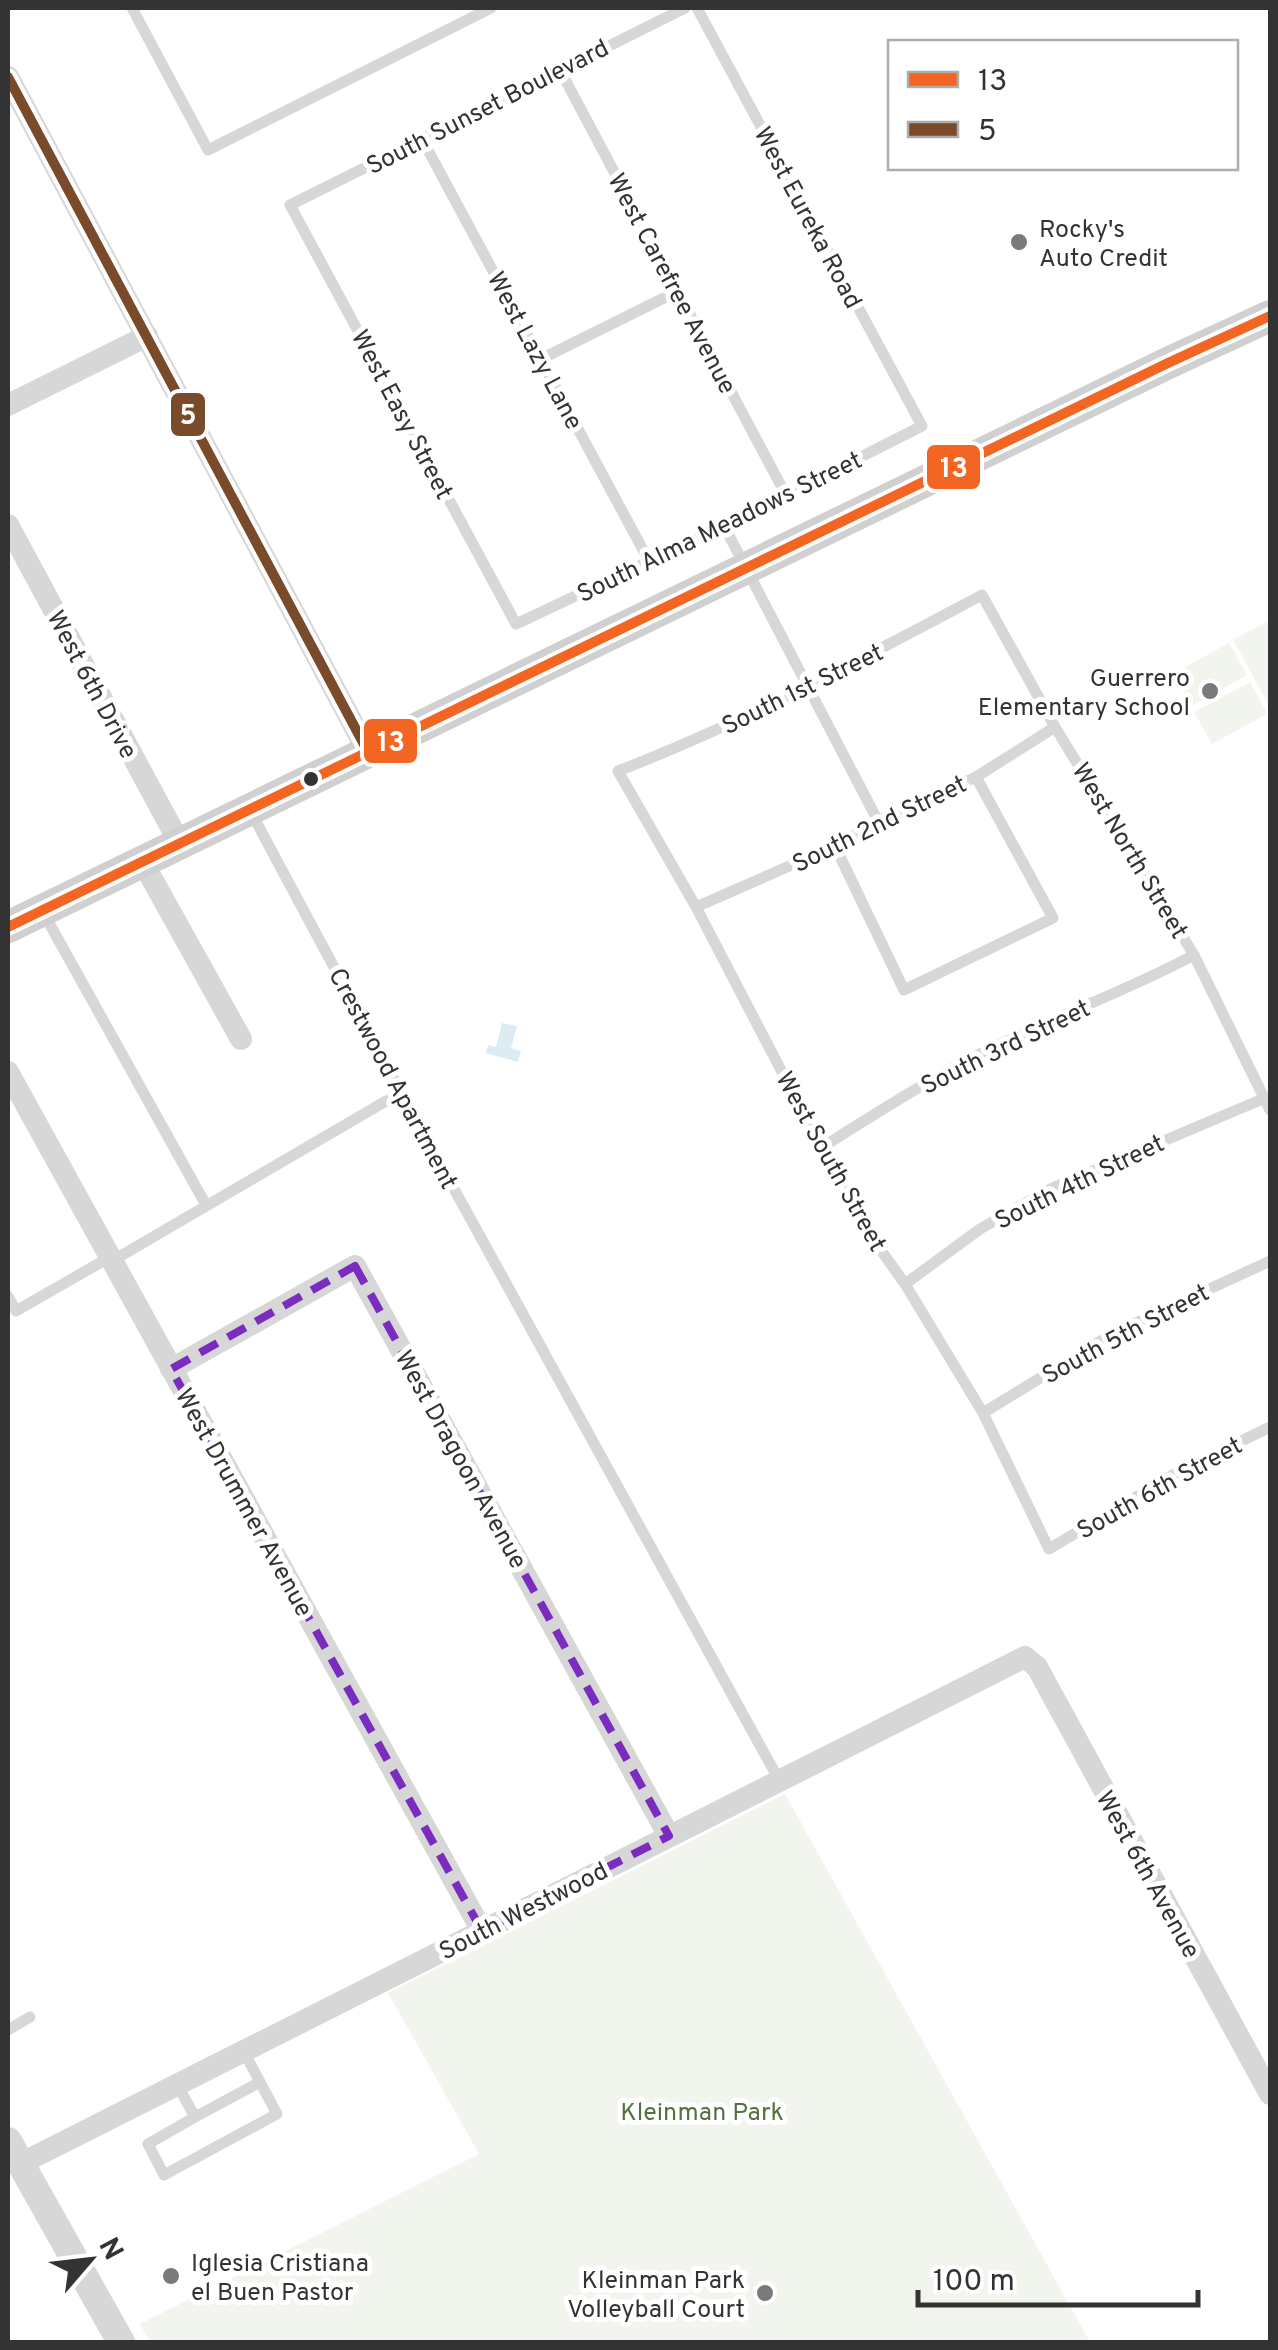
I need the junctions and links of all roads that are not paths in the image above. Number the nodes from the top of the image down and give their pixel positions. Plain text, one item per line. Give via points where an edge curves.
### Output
1 (132, 8) edge
2 (491, 8) edge
3 (685, 8) edge
4 (696, 8) edge
5 (560, 70) junction
6 (8, 76) edge
7 (422, 139) junction
8 (290, 205) joint
9 (678, 291) junction
10 (1270, 316) edge
11 (147, 336) junction
12 (540, 359) junction
13 (8, 406) edge
14 (922, 426) joint
15 (786, 495) junction
16 (8, 525) edge
17 (724, 526) junction
18 (649, 561) junction
19 (745, 570) junction
20 (982, 595) joint
21 (516, 624) joint
22 (807, 688) junction
23 (1055, 727) junction
24 (368, 752) junction
25 (618, 771) joint
26 (976, 776) junction
27 (250, 809) junction
28 (878, 821) junction
29 (178, 842) junction
30 (835, 846) junction
31 (142, 861) junction
32 (696, 908) junction
33 (42, 910) junction
34 (8, 927) edge
35 (1194, 955) junction
36 (241, 1040) dead end
37 (8, 1072) edge
38 (403, 1096) junction
39 (1268, 1104) edge
40 (821, 1148) junction
41 (206, 1205) junction
42 (111, 1259) junction
43 (1270, 1261) edge
44 (905, 1284) junction
45 (8, 1296) edge
46 (172, 1369) junction
47 (982, 1413) junction
48 (1270, 1428) edge
49 (1049, 1549) joint
50 (1025, 1657) joint
51 (780, 1780) junction
52 (669, 1836) junction
53 (482, 1931) junction
54 (30, 2017) dead end
55 (8, 2030) edge
56 (244, 2052) junction
57 (260, 2082) junction
58 (178, 2086) junction
59 (1270, 2094) edge
60 (196, 2117) junction
61 (14, 2153) edge
62 (121, 2342) edge

1 - 2 lane via 208,150
3 - 5 lane, South Sunset Boulevard
4 - 14 lane, West Eureka Road
5 - 7 lane, South Sunset Boulevard
5 - 9 lane, West Carefree Avenue
6 - 11 street
7 - 8 lane, South Sunset Boulevard
7 - 12 lane, West Lazy Lane
8 - 21 lane, West Easy Street
9 - 12 lane
9 - 15 lane, West Carefree Avenue
10 - 19 main road
11 - 13 street
11 - 24 street
12 - 18 lane, West Lazy Lane
14 - 15 lane, South Alma Meadows Street
15 - 17 lane, South Alma Meadows Street
16 - 29 street, West 6th Drive
17 - 18 lane, South Alma Meadows Street
17 - 19 lane
18 - 21 lane, South Alma Meadows Street
19 - 22 lane
19 - 24 main road
20 - 22 lane, South 1st Street
20 - 23 lane, West North Street
22 - 25 lane, South 1st Street
22 - 28 lane
23 - 26 lane, South 2nd Street
23 - 35 lane, West North Street
24 - 27 main road
25 - 32 lane, West South Street
26 - 28 lane, South 2nd Street
26 - 30 lane via 1053,918 904,990
27 - 29 main road
27 - 38 lane, Crestwood Apartment
28 - 30 lane, South 2nd Street
29 - 31 main road
30 - 32 lane, South 2nd Street
31 - 33 main road
31 - 36 street
32 - 40 lane, West South Street
33 - 34 main road
33 - 41 lane
35 - 39 lane, West North Street
35 - 40 lane, South 3rd Street via 983,1052
37 - 42 street, West Drummer Avenue
38 - 41 lane
38 - 51 lane, Crestwood Apartment
39 - 44 lane, South 4th Street via 1050,1189
40 - 44 lane, West South Street via 858,1218
41 - 42 lane
42 - 45 lane via 16,1311
42 - 46 street, West Drummer Avenue
43 - 47 lane, South 5th Street via 1112,1334
44 - 47 lane, West South Street
46 - 52 street, West Dragoon Avenue via 356,1266
46 - 53 street, West Drummer Avenue
47 - 49 lane, West South Street
48 - 49 lane, South 6th Street via 1178,1472
50 - 51 street, South Westwood
50 - 59 street, West 6th Avenue via 1037,1668
51 - 52 street, South Westwood
52 - 53 street, South Westwood
53 - 56 street, South Westwood
54 - 55 lane
56 - 57 lane
56 - 58 street, South Westwood
57 - 60 lane
57 - 60 lane via 277,2114 164,2175 148,2144
58 - 60 lane
58 - 61 street, South Westwood
61 - 62 street

